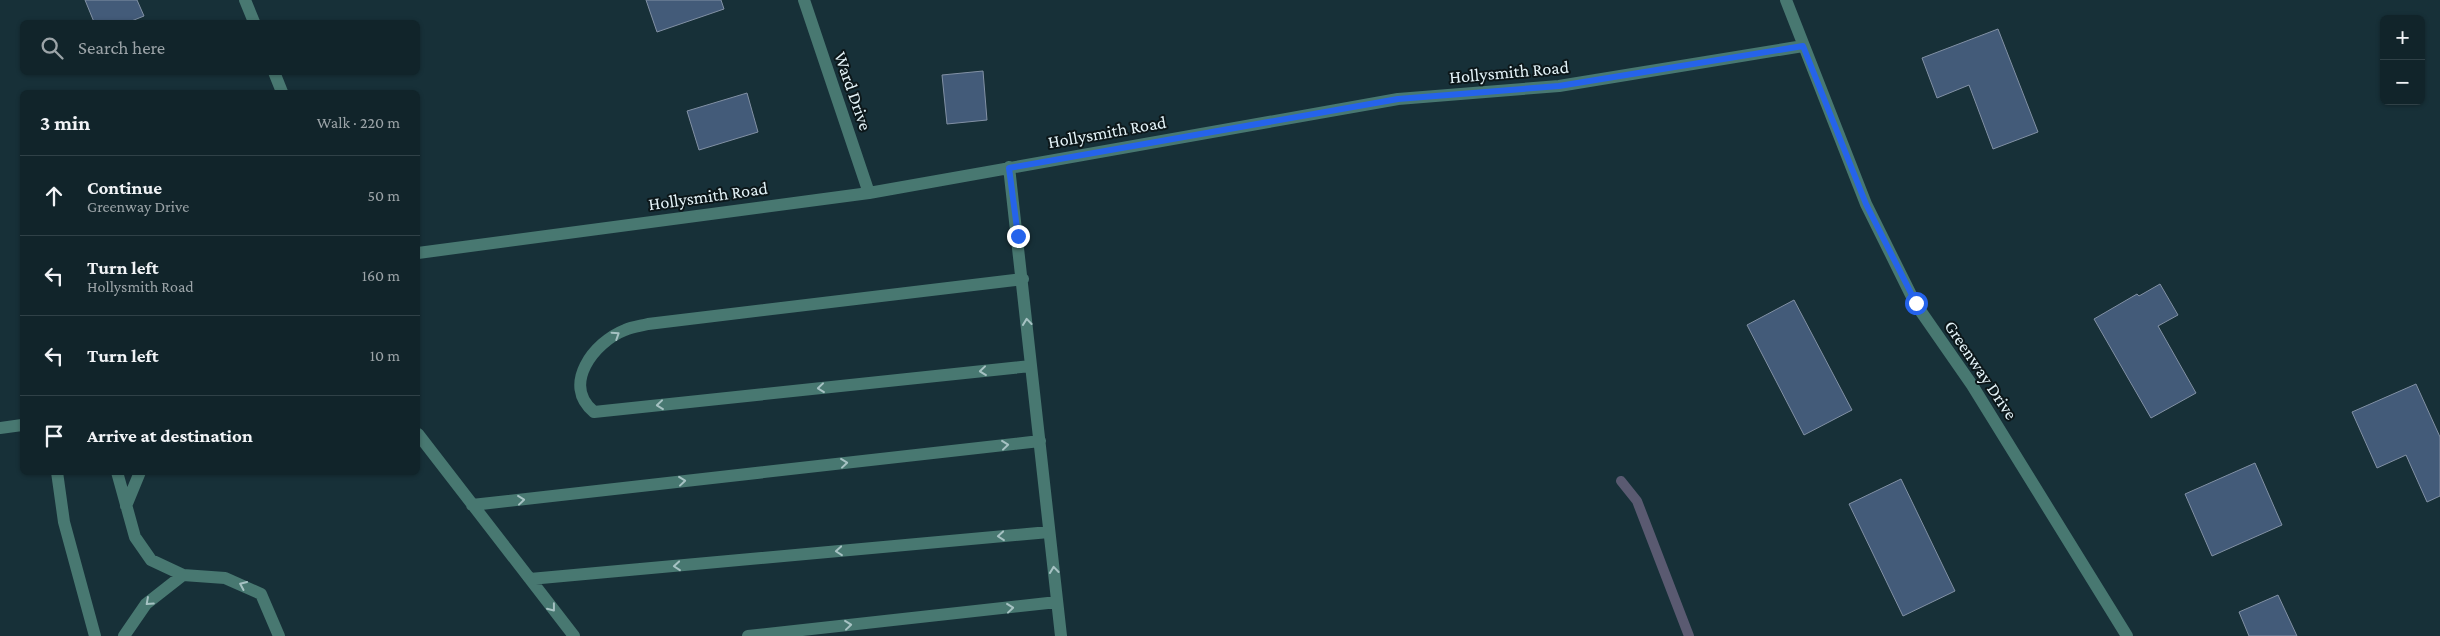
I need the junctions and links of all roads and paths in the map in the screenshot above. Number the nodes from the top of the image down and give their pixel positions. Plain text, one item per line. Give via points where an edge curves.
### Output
1 (245, 0) edge
2 (804, 0) edge
3 (1786, 0) edge
4 (253, 20) edge
5 (1803, 46) junction
6 (275, 75) edge
7 (281, 90) edge
8 (1009, 168) junction
9 (869, 193) junction
10 (420, 253) edge
11 (1022, 279) junction
12 (1032, 366) junction
13 (20, 425) edge
14 (0, 428) edge
15 (420, 437) edge
16 (1040, 441) junction
17 (57, 475) edge
18 (118, 475) edge
19 (139, 475) edge
20 (472, 505) junction
21 (126, 506) junction
22 (1049, 532) junction
23 (183, 575) junction
24 (530, 580) junction
25 (1057, 602) junction
26 (95, 636) edge
27 (124, 636) edge
28 (279, 636) edge
29 (574, 636) edge
30 (748, 636) edge
31 (1060, 636) edge
32 (2127, 636) edge

1 - 4 street
2 - 9 street, Ward Drive
3 - 5 street, Greenway Drive
5 - 8 street, Hollysmith Road via 1559,86 1398,99
5 - 32 street, Greenway Drive via 1866,204 1916,303 1972,385
6 - 7 street
8 - 9 street, Hollysmith Road
8 - 11 street
9 - 10 street, Hollysmith Road
12 -> 11 street
12 -> 11 street via 594,412 581,397 578,387 579,378 594,353 607,341 624,330 648,324
12 - 16 street
13 - 14 street
15 - 20 street
20 -> 16 street
16 - 22 street
17 - 26 street via 64,522
18 - 21 street
19 - 21 street
20 - 24 street
21 - 23 street via 134,538 151,560
22 -> 24 street
25 -> 22 street
23 -> 27 street via 146,604
28 -> 23 street via 261,594 225,578
24 -> 29 street
30 -> 25 street
25 - 31 street

